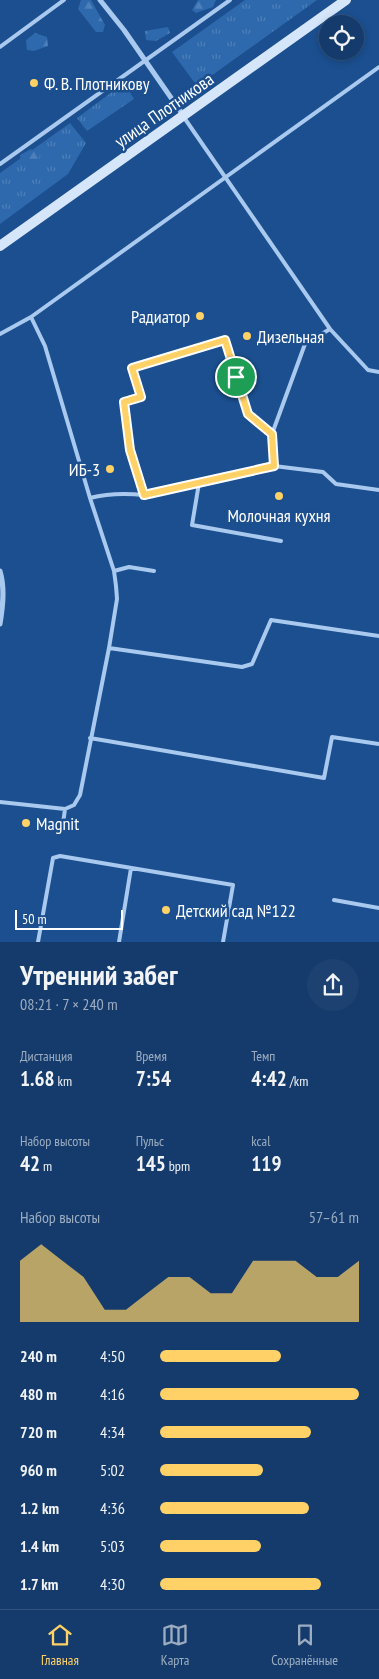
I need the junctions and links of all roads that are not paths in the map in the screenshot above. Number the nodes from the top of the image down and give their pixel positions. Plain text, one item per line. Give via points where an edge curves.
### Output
1 (64, 0) edge
2 (100, 0) edge
3 (230, 0) edge
4 (346, 0) edge
5 (0, 47) edge
6 (144, 60) junction
7 (379, 67) edge
8 (184, 116) junction
9 (0, 164) edge
10 (226, 178) junction
11 (0, 246) edge
12 (31, 317) junction
13 (330, 329) junction
14 (0, 334) edge
15 (379, 372) edge
16 (272, 434) junction
17 (274, 466) junction
18 (199, 483) junction
19 (379, 490) edge
20 (144, 495) junction
21 (90, 498) junction
22 (281, 540) dead end
23 (0, 571) edge
24 (114, 571) junction
25 (154, 571) dead end
26 (0, 624) edge
27 (379, 636) edge
28 (109, 648) junction
29 (90, 738) junction
30 (379, 740) edge
31 (379, 744) edge
32 (0, 802) edge
33 (65, 810) junction
34 (62, 831) dead end
35 (131, 868) junction
36 (334, 900) dead end
37 (379, 908) edge
38 (38, 942) edge
39 (119, 942) edge
40 (223, 942) edge

1 - 5 lane
2 - 6 street
3 - 6 lane
4 - 8 main road, улица Плотникова
6 - 8 street
6 - 9 lane
7 - 10 lane
8 - 10 lane
8 - 11 main road, улица Плотникова
10 - 12 lane
10 - 13 lane
12 - 14 lane
12 - 21 lane via 44,346
13 - 15 lane via 368,370
13 - 16 lane via 306,344
16 - 17 lane
16 - 20 lane via 248,414 225,340 132,368 141,397 124,402 130,450
17 - 18 lane
17 - 19 lane via 323,472 336,484
18 - 20 lane
18 - 22 lane via 192,526
20 - 21 lane via 104,494
21 - 24 lane
23 - 26 street via 3,605
24 - 25 lane via 129,567
24 - 28 lane via 117,599
27 - 28 lane via 271,620 252,664 242,667
28 - 29 lane
29 - 31 lane via 324,778 332,737
29 - 33 lane via 80,795 74,805
30 - 31 lane
32 - 33 lane
33 - 34 lane
35 - 38 lane via 60,856 53,858
35 - 39 lane
35 - 40 lane via 233,885
36 - 37 lane

